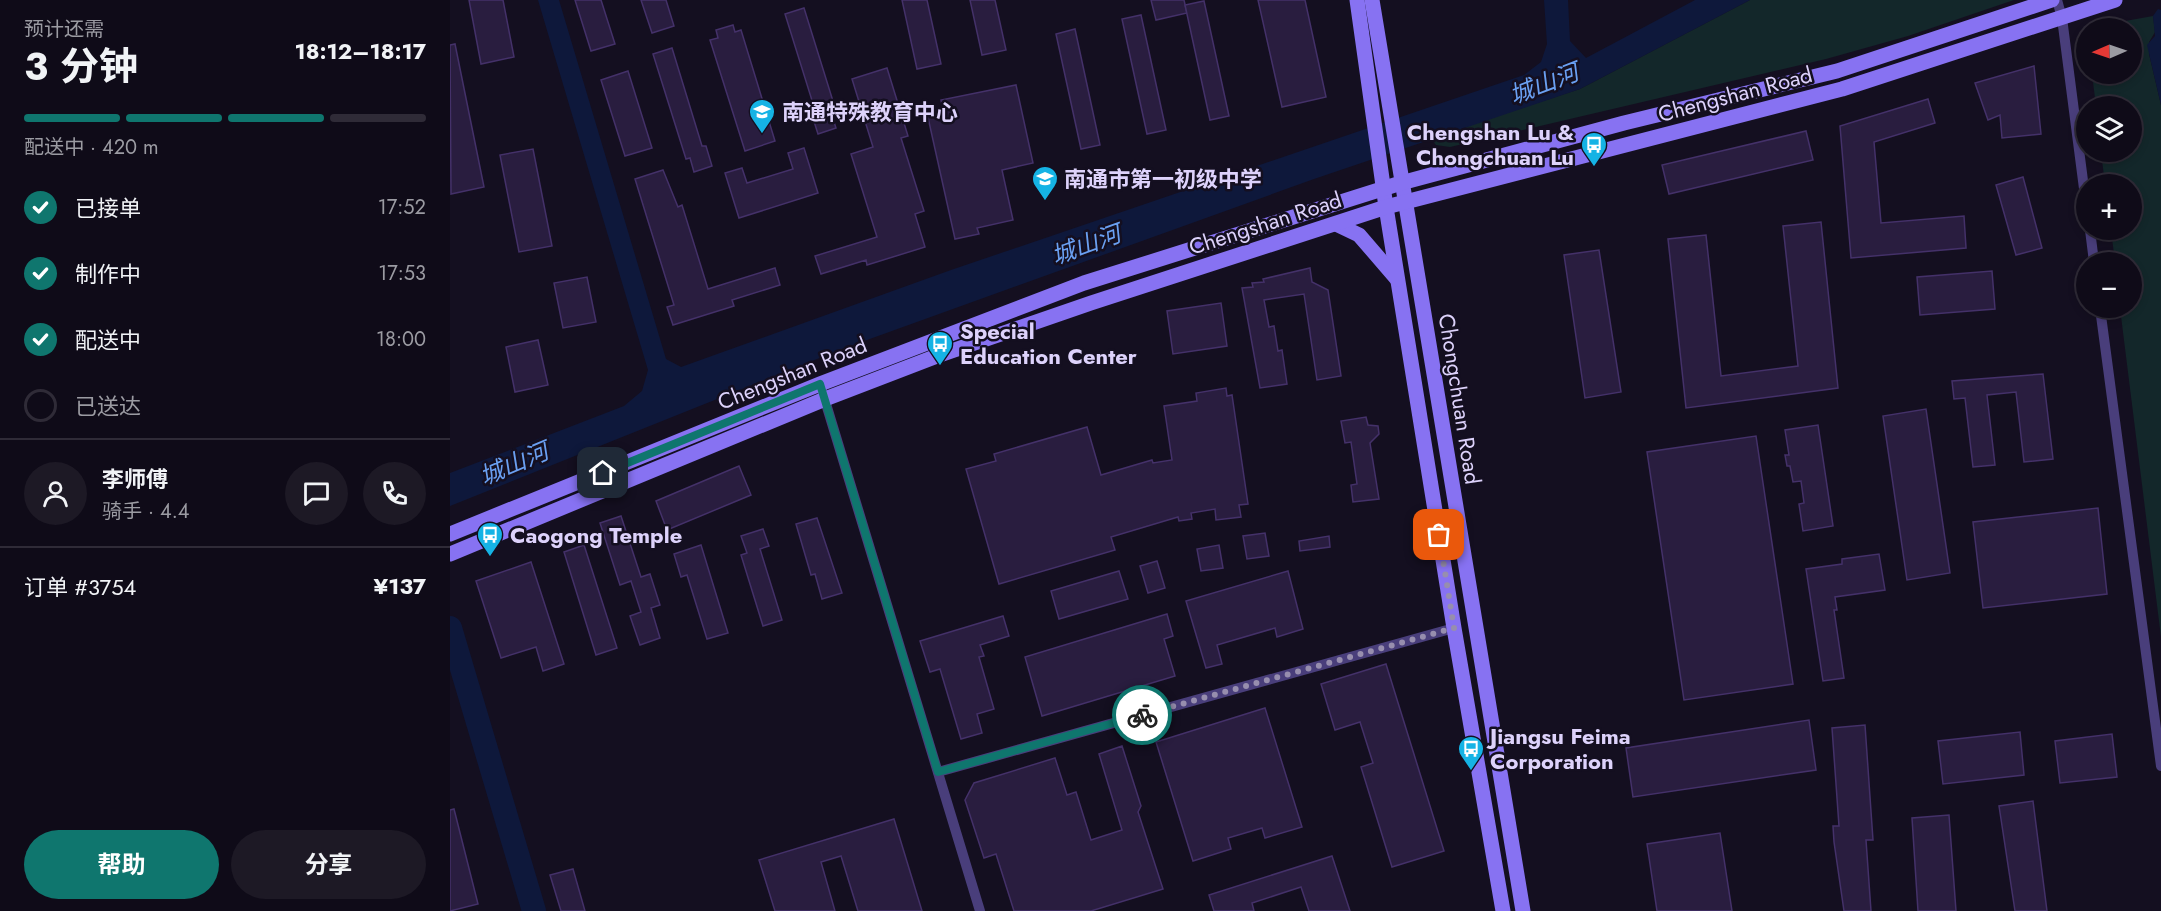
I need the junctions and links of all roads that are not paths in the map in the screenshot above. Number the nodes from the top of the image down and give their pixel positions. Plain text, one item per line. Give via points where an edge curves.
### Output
1 (1357, 0) edge
2 (1372, 0) edge
3 (2052, 0) edge
4 (2057, 0) edge
5 (2115, 0) edge
6 (2062, 18) junction
7 (1382, 110) junction
8 (2082, 174) edge
9 (1401, 183) junction
10 (1384, 188) junction
11 (1405, 202) junction
12 (1386, 207) junction
13 (1336, 224) junction
14 (1398, 281) junction
15 (2101, 318) edge
16 (820, 384) junction
17 (825, 399) junction
18 (450, 534) edge
19 (450, 555) edge
20 (1454, 628) junction
21 (2161, 766) edge
22 (938, 772) junction
23 (980, 911) edge
24 (1503, 911) edge
25 (1523, 911) edge

1 - 7 main road, Chongchuan Road
2 - 7 main road, Chongchuan Road
3 - 9 main road, Chengshan Road via 1837,71
4 - 6 street
5 - 6 main road, Chengshan Road
6 - 8 street
6 - 11 main road, Chengshan Road via 1842,89
7 - 9 main road, Chongchuan Road
7 - 10 main road, Chongchuan Road
9 - 10 main road, Chengshan Road
9 - 11 main road, Chongchuan Road
10 - 12 main road, Chongchuan Road
10 - 16 main road, Chengshan Road via 1084,283
11 - 12 main road, Chengshan Road
11 - 25 main road, Chongchuan Road
12 - 13 main road, Chengshan Road
12 - 14 main road, Chongchuan Road
13 - 14 main road via 1359,235
13 - 17 main road, Chengshan Road via 1080,307
14 - 20 main road, Chongchuan Road
15 - 21 street
16 - 17 street
16 - 18 main road, Chengshan Road
17 - 19 main road, Chengshan Road
17 - 22 street
20 - 22 street
20 - 24 main road, Chongchuan Road
22 - 23 street

